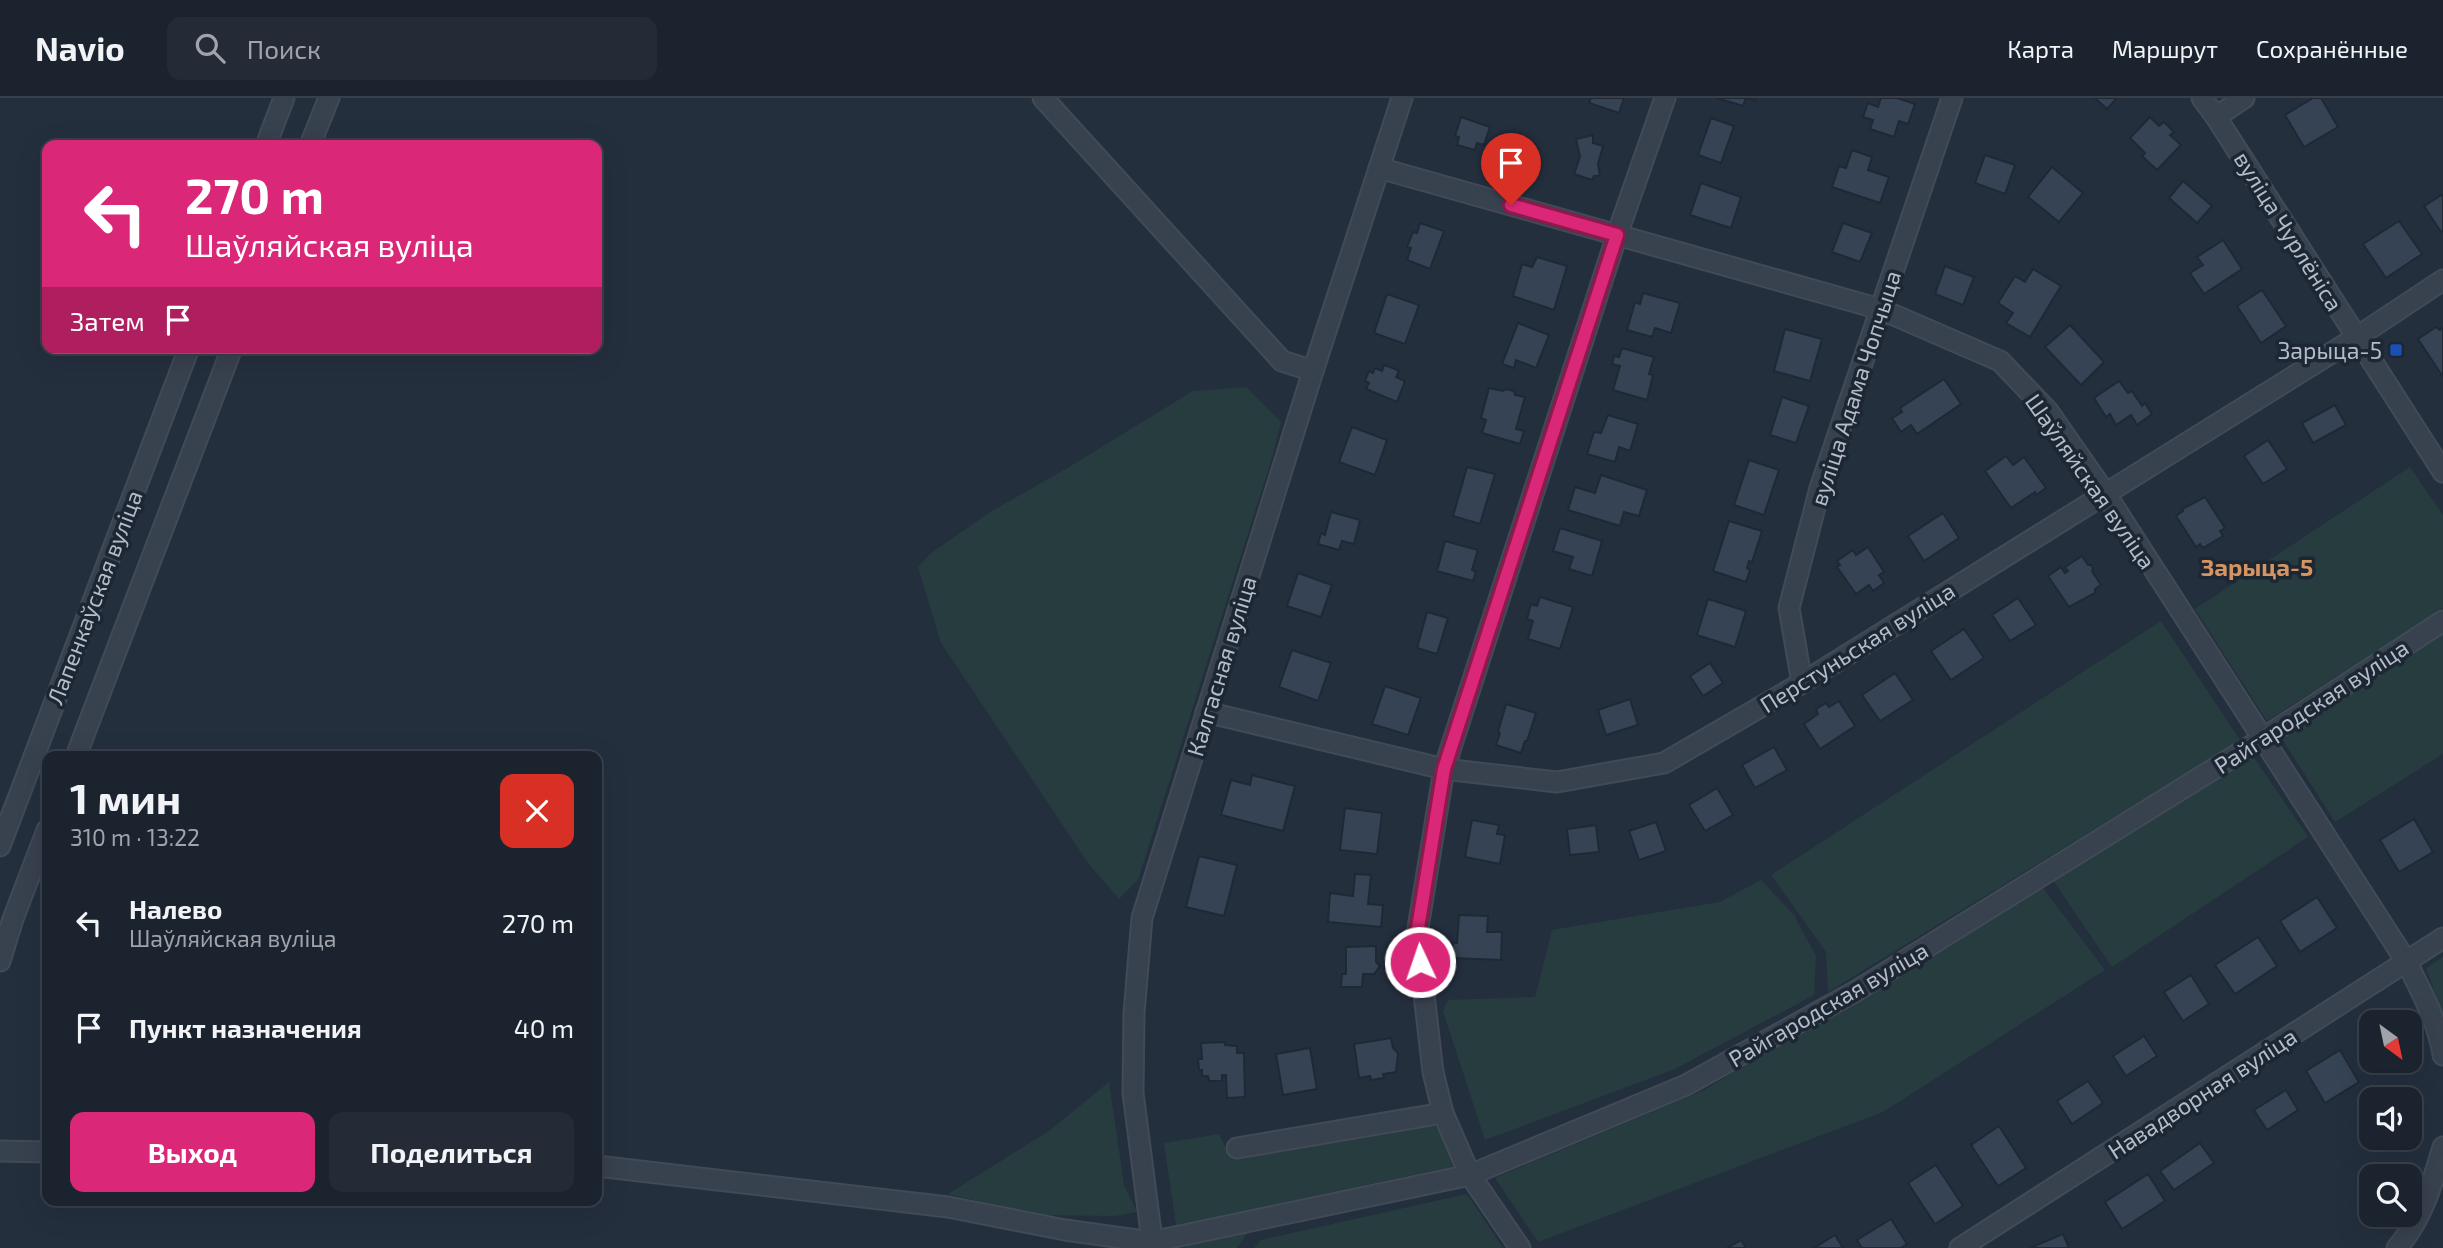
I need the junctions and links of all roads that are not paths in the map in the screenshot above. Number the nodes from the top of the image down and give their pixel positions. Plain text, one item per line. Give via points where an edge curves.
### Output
1 (284, 98) edge
2 (329, 98) edge
3 (1043, 98) edge
4 (1402, 98) edge
5 (1665, 98) edge
6 (1952, 98) edge
7 (2202, 98) edge
8 (2244, 98) edge
9 (2216, 117) junction
10 (268, 140) edge
11 (312, 140) edge
12 (1379, 168) junction
13 (1617, 235) junction
14 (2443, 281) edge
15 (1880, 309) junction
16 (2357, 337) junction
17 (187, 354) edge
18 (230, 354) edge
19 (1313, 371) junction
20 (2443, 472) edge
21 (2105, 493) junction
22 (2443, 621) edge
23 (1802, 682) junction
24 (1206, 712) junction
25 (2262, 739) junction
26 (78, 751) edge
27 (1444, 769) junction
28 (42, 843) edge
29 (0, 846) edge
30 (2443, 938) edge
31 (0, 961) edge
32 (2406, 961) junction
33 (2443, 1055) edge
34 (1443, 1113) junction
35 (2443, 1147) edge
36 (1237, 1148) dead end
37 (0, 1151) edge
38 (42, 1152) edge
39 (602, 1167) edge
40 (1470, 1175) junction
41 (1152, 1245) edge
42 (1520, 1248) edge
43 (1960, 1248) edge
44 (2397, 1248) edge

1 - 10 street
2 - 11 street
3 - 19 street via 1282,361
4 - 12 street, Калгасная вуліца
5 - 13 street
6 - 15 street, вуліца Адама Чопчыца
7 - 9 street, вуліца Чурлёніса
8 - 9 street
9 - 16 street, вуліца Чурлёніса
12 - 13 street, Шаўляйская вуліца
12 - 19 street, Калгасная вуліца
13 - 15 street, Шаўляйская вуліца
13 - 27 street
14 - 16 street, Перстуньская вуліца
15 - 21 street, Шаўляйская вуліца via 2000,361 2048,411
15 - 23 street, вуліца Адама Чопчыца via 1820,488 1789,608
16 - 20 street, вуліца Чурлёніса
16 - 21 street, Перстуньская вуліца
17 - 29 street, Лапенкаўская вуліца
18 - 26 street, Лапенкаўская вуліца
19 - 24 street, Калгасная вуліца
21 - 23 street, Перстуньская вуліца
21 - 25 street, Шаўляйская вуліца
22 - 25 street, Райгародская вуліца
23 - 27 street, Перстуньская вуліца via 1664,763 1557,782
24 - 27 street, Перстуньская вуліца
24 - 41 street, Калгасная вуліца via 1142,918 1133,1013 1133,1093
25 - 32 street, Шаўляйская вуліца
25 - 40 street, Райгародская вуліца via 1856,991 1699,1078
27 - 34 street via 1417,934 1433,1072
28 - 31 street
30 - 32 street, Навадворная вуліца
32 - 33 street, Шаўляйская вуліца via 2429,1008
32 - 43 street, Навадворная вуліца
34 - 36 street
34 - 40 street
35 - 44 street via 2429,1196
37 - 38 street
39 - 41 street, Райгародская вуліца via 948,1208
40 - 41 street, Райгародская вуліца
40 - 42 street

